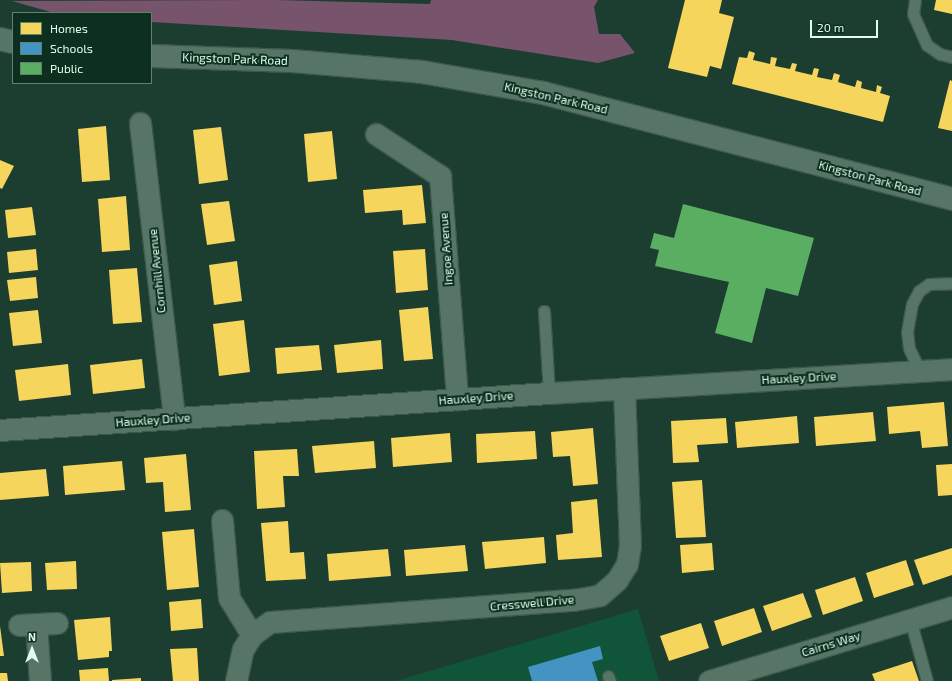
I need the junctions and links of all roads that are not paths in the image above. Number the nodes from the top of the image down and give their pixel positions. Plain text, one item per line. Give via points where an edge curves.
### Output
1 (915, 0) edge
2 (0, 39) edge
3 (12, 42) edge
4 (0, 53) edge
5 (12, 53) edge
6 (152, 56) edge
7 (952, 57) edge
8 (140, 123) dead end
9 (376, 134) dead end
10 (952, 199) edge
11 (952, 283) edge
12 (544, 311) dead end
13 (952, 369) edge
14 (920, 371) junction
15 (624, 388) junction
16 (549, 393) junction
17 (457, 399) junction
18 (174, 419) junction
19 (0, 430) edge
20 (222, 520) dead end
21 (952, 607) edge
22 (910, 619) junction
23 (57, 623) dead end
24 (252, 635) junction
25 (40, 681) edge
26 (236, 681) edge
27 (709, 681) edge
28 (927, 681) edge

1 - 7 lane via 913,14 927,45 940,54
2 - 3 street
4 - 5 street
6 - 10 street, Kingston Park Road via 292,61 422,72 536,92
8 - 18 street, Cornhill Avenue
9 - 17 street, Ingoe Avenue via 440,176
11 - 14 lane via 929,284 912,304 907,332 909,348
12 - 16 lane
13 - 14 street, Hauxley Drive
14 - 15 street, Hauxley Drive
15 - 16 street, Hauxley Drive
15 - 24 street, Cresswell Drive via 630,546 627,564 617,580 600,595 573,600 270,622
16 - 17 street, Hauxley Drive
17 - 18 street, Hauxley Drive
18 - 19 street, Hauxley Drive
20 - 24 street via 229,598
21 - 22 street, Cairns Way
22 - 27 street, Cairns Way
22 - 28 lane
23 - 25 street via 28,625
24 - 26 street, Cresswell Drive via 243,649

